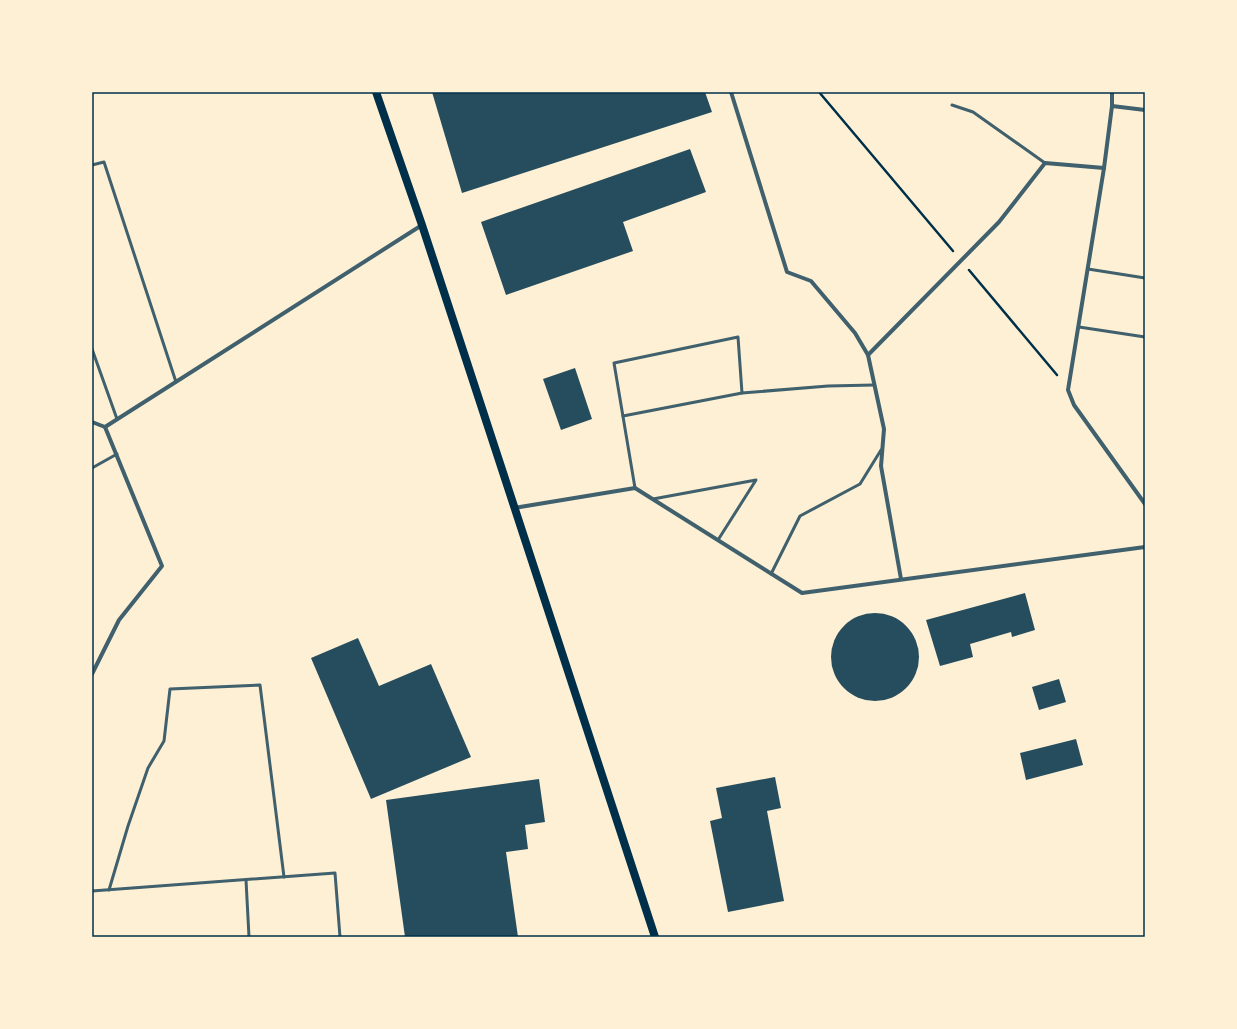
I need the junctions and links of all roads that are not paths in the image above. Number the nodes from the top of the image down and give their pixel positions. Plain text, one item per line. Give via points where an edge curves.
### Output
1 (376, 92) edge
2 (731, 92) edge
3 (1112, 92) edge
4 (952, 105) dead end
5 (1112, 106) junction
6 (1145, 110) edge
7 (1045, 163) junction
8 (92, 164) edge
9 (1104, 168) junction
10 (422, 225) junction
11 (1088, 269) junction
12 (1145, 278) edge
13 (1079, 327) junction
14 (1145, 337) edge
15 (92, 348) edge
16 (868, 355) junction
17 (176, 382) junction
18 (874, 385) junction
19 (742, 393) junction
20 (623, 416) junction
21 (117, 419) junction
22 (92, 422) edge
23 (105, 427) junction
24 (882, 449) junction
25 (117, 454) junction
26 (92, 468) edge
27 (635, 488) junction
28 (653, 499) junction
29 (1145, 504) edge
30 (514, 508) junction
31 (718, 540) junction
32 (1145, 547) edge
33 (771, 574) junction
34 (901, 579) junction
35 (92, 674) edge
36 (284, 877) junction
37 (246, 880) junction
38 (109, 890) junction
39 (92, 891) edge
40 (249, 937) edge
41 (340, 937) edge
42 (655, 937) edge

1 - 10 main road
2 - 16 street via 787,272 811,281 855,333
3 - 5 street
4 - 7 lane via 973,112
5 - 6 street
5 - 9 street
7 - 9 street
7 - 16 street via 998,222
8 - 17 lane via 104,162
9 - 11 street
10 - 17 street
10 - 30 main road
11 - 12 lane
11 - 13 street
13 - 14 lane
13 - 29 street via 1068,390 1074,406
15 - 21 lane
16 - 18 street
17 - 21 street
18 - 19 lane
18 - 24 street via 884,429
19 - 20 lane
19 - 20 lane via 738,337 614,363
20 - 27 lane
21 - 23 street
22 - 23 street
23 - 25 street
24 - 33 lane via 860,484 800,516
24 - 34 street via 881,466
25 - 26 lane
25 - 35 street via 162,566 118,620
27 - 28 street
27 - 30 street
28 - 31 street
28 - 31 lane via 756,480
30 - 42 main road
31 - 33 street
32 - 34 street
33 - 34 street via 802,593
36 - 37 lane
36 - 38 lane via 260,685 170,689 164,741 148,768
36 - 41 lane via 335,872
37 - 38 lane
37 - 40 lane
38 - 39 lane

